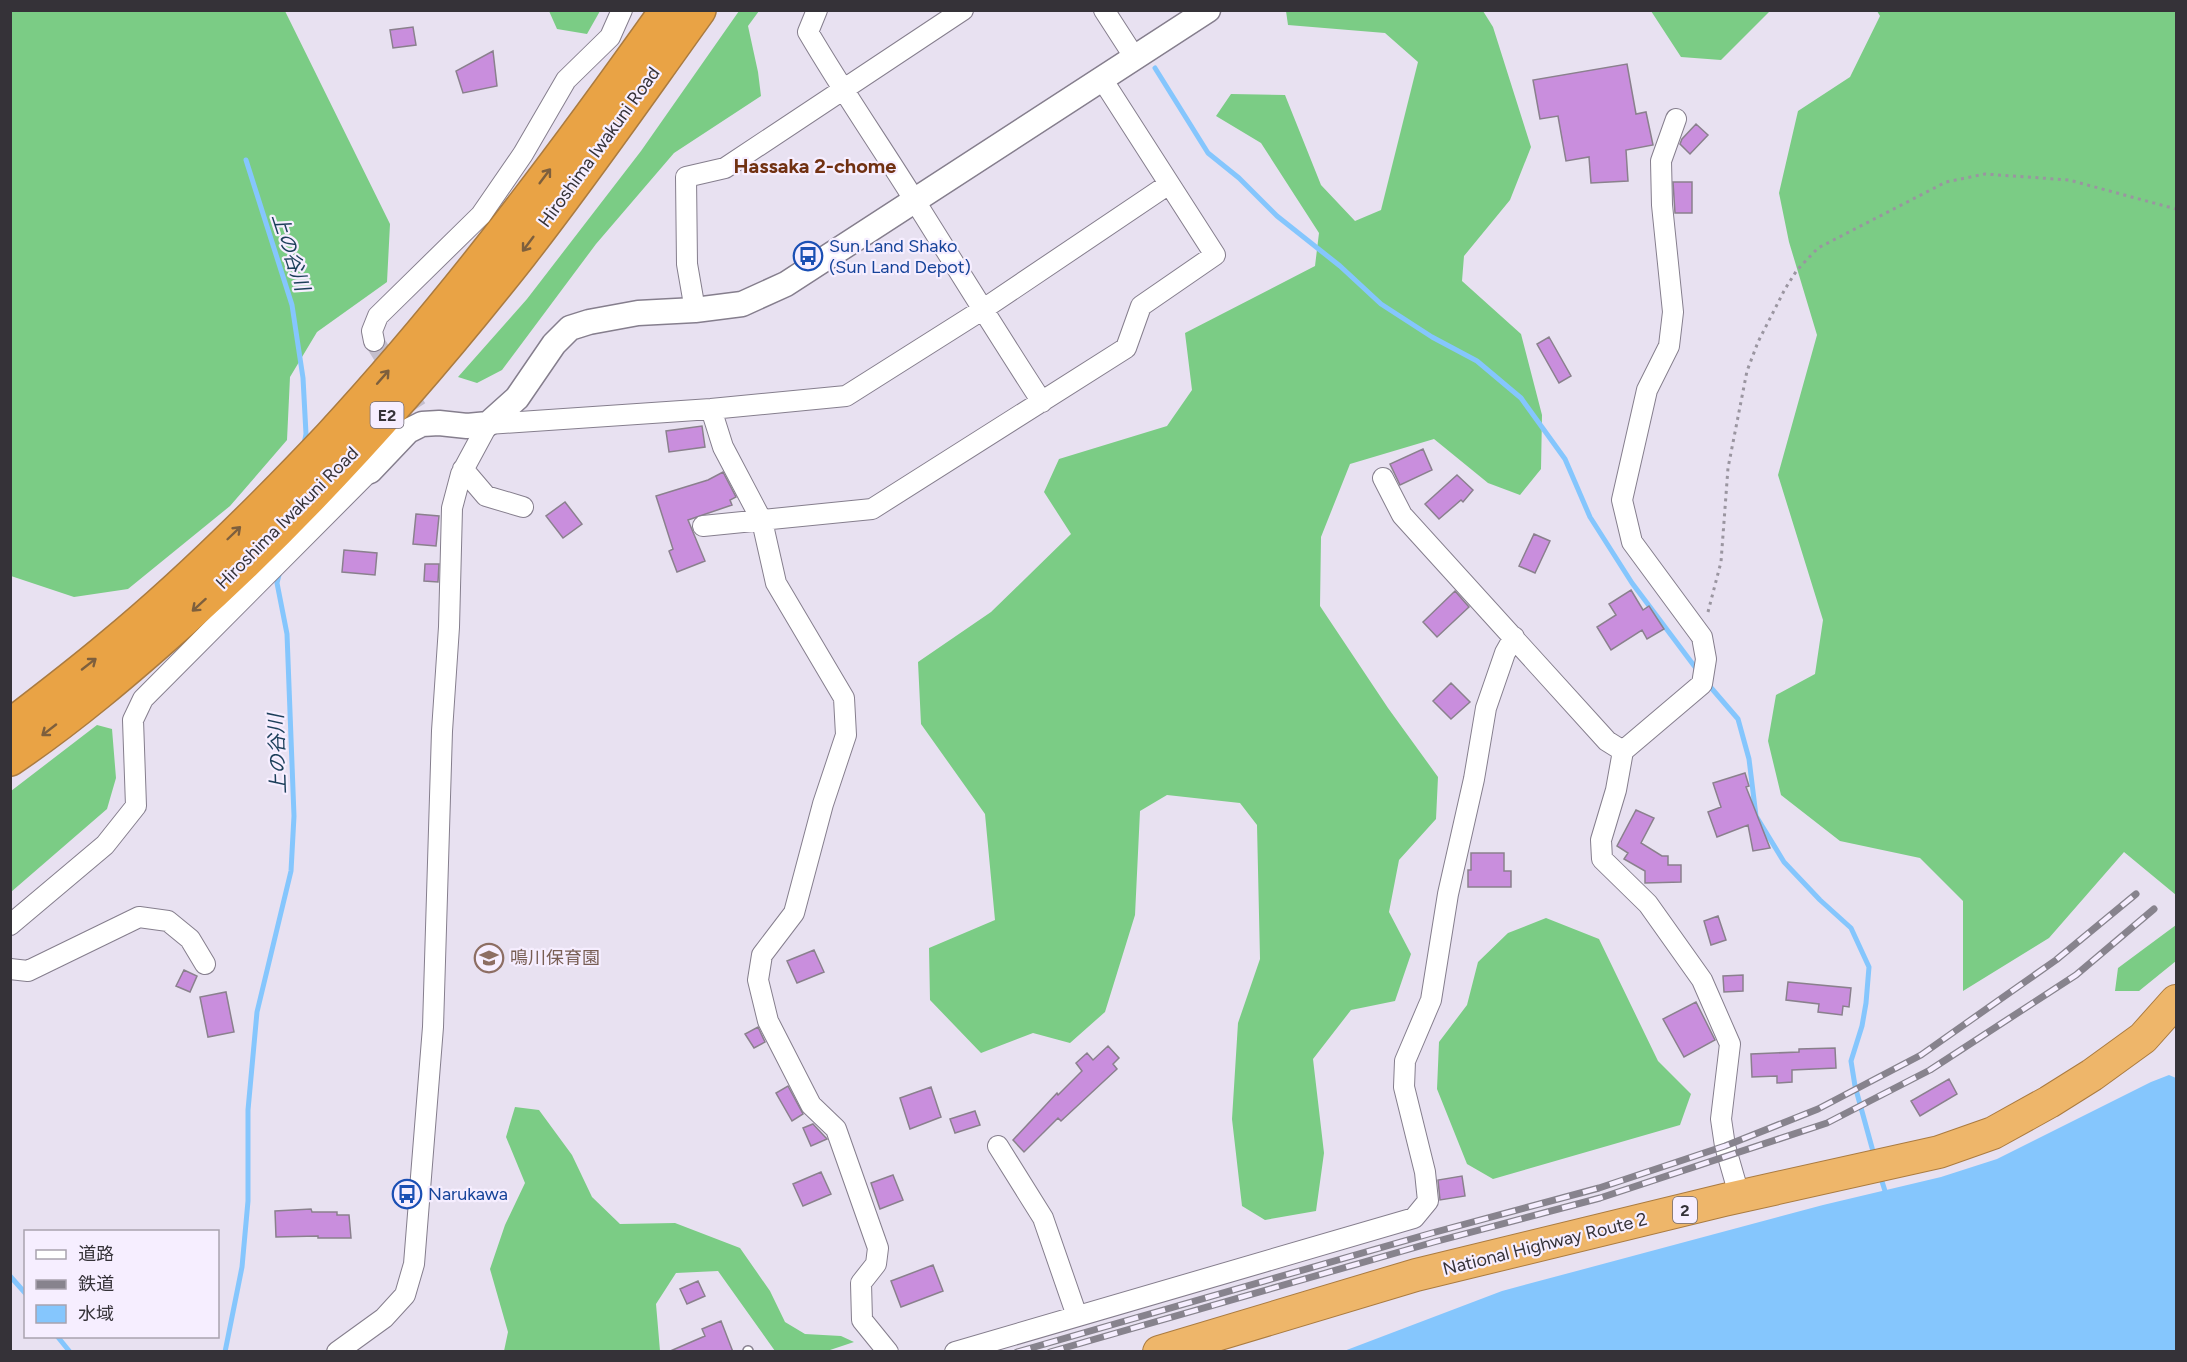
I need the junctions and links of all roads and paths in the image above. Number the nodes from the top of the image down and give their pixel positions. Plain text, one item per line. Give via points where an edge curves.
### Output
1 (622, 10) edge
2 (667, 10) edge
3 (699, 10) edge
4 (817, 10) edge
5 (963, 10) edge
6 (1104, 10) edge
7 (1208, 10) edge
8 (1136, 58) junction
9 (1102, 79) junction
10 (842, 91) junction
11 (1676, 119) dead end
12 (1169, 184) junction
13 (915, 200) junction
14 (2176, 209) edge
15 (695, 310) junction
16 (981, 310) junction
17 (374, 341) dead end
18 (1042, 402) junction
19 (711, 408) junction
20 (488, 424) junction
21 (463, 469) junction
22 (370, 471) joint
23 (1383, 478) dead end
24 (524, 507) dead end
25 (762, 521) junction
26 (703, 525) dead end
27 (1514, 637) junction
28 (1701, 637) junction
29 (10, 726) edge
30 (1623, 751) junction
31 (10, 759) edge
32 (10, 925) edge
33 (205, 964) dead end
34 (10, 969) edge
35 (2176, 1000) edge
36 (999, 1146) dead end
37 (1740, 1198) junction
38 (1077, 1316) junction
39 (991, 1346) edge
40 (337, 1352) edge
41 (888, 1352) edge
42 (955, 1352) edge
43 (1159, 1352) edge

1 - 17 street via 610,37 566,80 523,154 481,215 378,316 372,331
29 -> 2 highway, Hiroshima Iwakuni Road / E2 via 112,646 273,496 330,437 475,267
3 -> 31 highway, Hiroshima Iwakuni Road / E2 via 520,255 351,455 291,519 174,628 130,667
4 - 10 street via 807,32
5 - 10 street
6 - 8 street
7 - 8 street
8 - 9 street
9 - 12 street
9 - 13 street
10 - 13 street
10 - 15 street via 725,168 686,177 687,264
11 - 28 street via 1661,161 1673,312 1669,346 1647,390 1622,500 1632,542
12 - 16 street
12 - 18 street via 1215,255 1140,306 1126,348
13 - 15 street via 786,285 742,304
13 - 16 street
14 - 28 path via 2069,180 1985,174 1947,182 1818,248 1785,289 1747,371 1728,468 1720,562
15 - 20 street via 638,313 570,328 554,344 517,398
16 - 18 street
16 - 19 street via 846,396
18 - 25 street via 872,509
19 - 20 street
19 - 25 street via 723,447
20 - 21 street
20 - 22 street via 422,424 408,430
21 - 24 street via 486,496
21 - 40 street via 452,508 433,1027 414,1264 405,1295 384,1318
22 - 32 street via 143,699 133,720 136,806 105,845
23 - 27 street via 1402,514
25 - 26 street
25 - 41 street via 776,583 844,698 846,735 794,913 762,955 758,980 768,1021 811,1105 836,1129 878,1248 876,1264 861,1283 862,1320
27 - 30 street via 1607,741
27 - 38 street via 1486,708 1431,1000 1405,1061 1404,1087 1425,1172 1428,1201 1414,1218
28 - 30 street via 1706,659 1702,684
30 - 37 street via 1600,840 1602,859 1648,904 1702,980 1730,1044 1721,1119
33 - 34 street via 190,939 168,921 139,917 28,971
35 - 37 highway, National Highway Route 2 / 2 via 2143,1038 2109,1063 1993,1133 1939,1152
36 - 38 street via 1043,1218
37 - 43 highway, National Highway Route 2 / 2 via 1416,1275
38 - 39 street
39 - 42 street

